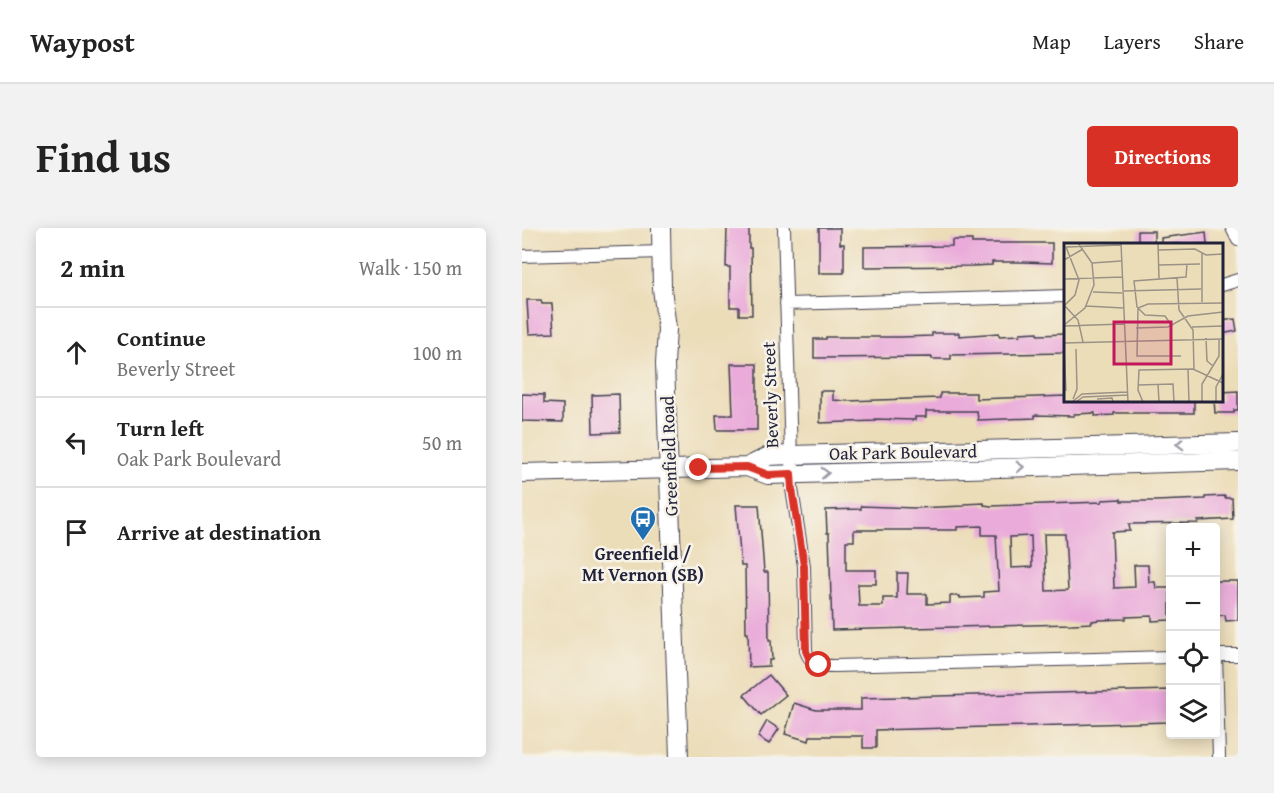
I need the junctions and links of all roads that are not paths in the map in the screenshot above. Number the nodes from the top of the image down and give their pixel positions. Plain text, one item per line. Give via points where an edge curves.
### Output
1 (661, 228) edge
2 (784, 228) edge
3 (1232, 228) edge
4 (1238, 240) edge
5 (662, 252) junction
6 (522, 256) edge
7 (1238, 280) edge
8 (1223, 284) edge
9 (1064, 296) edge
10 (786, 304) junction
11 (1238, 443) edge
12 (790, 455) junction
13 (1063, 457) junction
14 (1238, 461) edge
15 (747, 467) junction
16 (669, 469) junction
17 (522, 473) edge
18 (791, 474) junction
19 (1220, 655) edge
20 (1238, 655) edge
21 (1166, 657) edge
22 (1217, 685) edge
23 (679, 757) edge
24 (1219, 757) edge

1 - 5 street, Greenfield Road
2 - 10 street, Beverly Street
3 - 4 street
5 - 6 street
5 - 16 street, Greenfield Road
7 - 8 street
9 - 10 street
10 - 12 street, Beverly Street
11 -> 13 street, Oak Park Boulevard
12 - 13 street, Oak Park Boulevard
12 - 15 street, Oak Park Boulevard via 769,456
12 - 18 street, Beverly Street
13 - 14 street, Oak Park Boulevard
18 -> 13 street, Oak Park Boulevard
15 - 16 street, Oak Park Boulevard
15 - 18 street, Oak Park Boulevard via 768,475
16 - 17 street, Oak Park Boulevard
16 - 23 street, Greenfield Road
18 - 21 street, Beverly Street via 804,566 806,651 815,664
19 - 20 street
22 - 24 street

